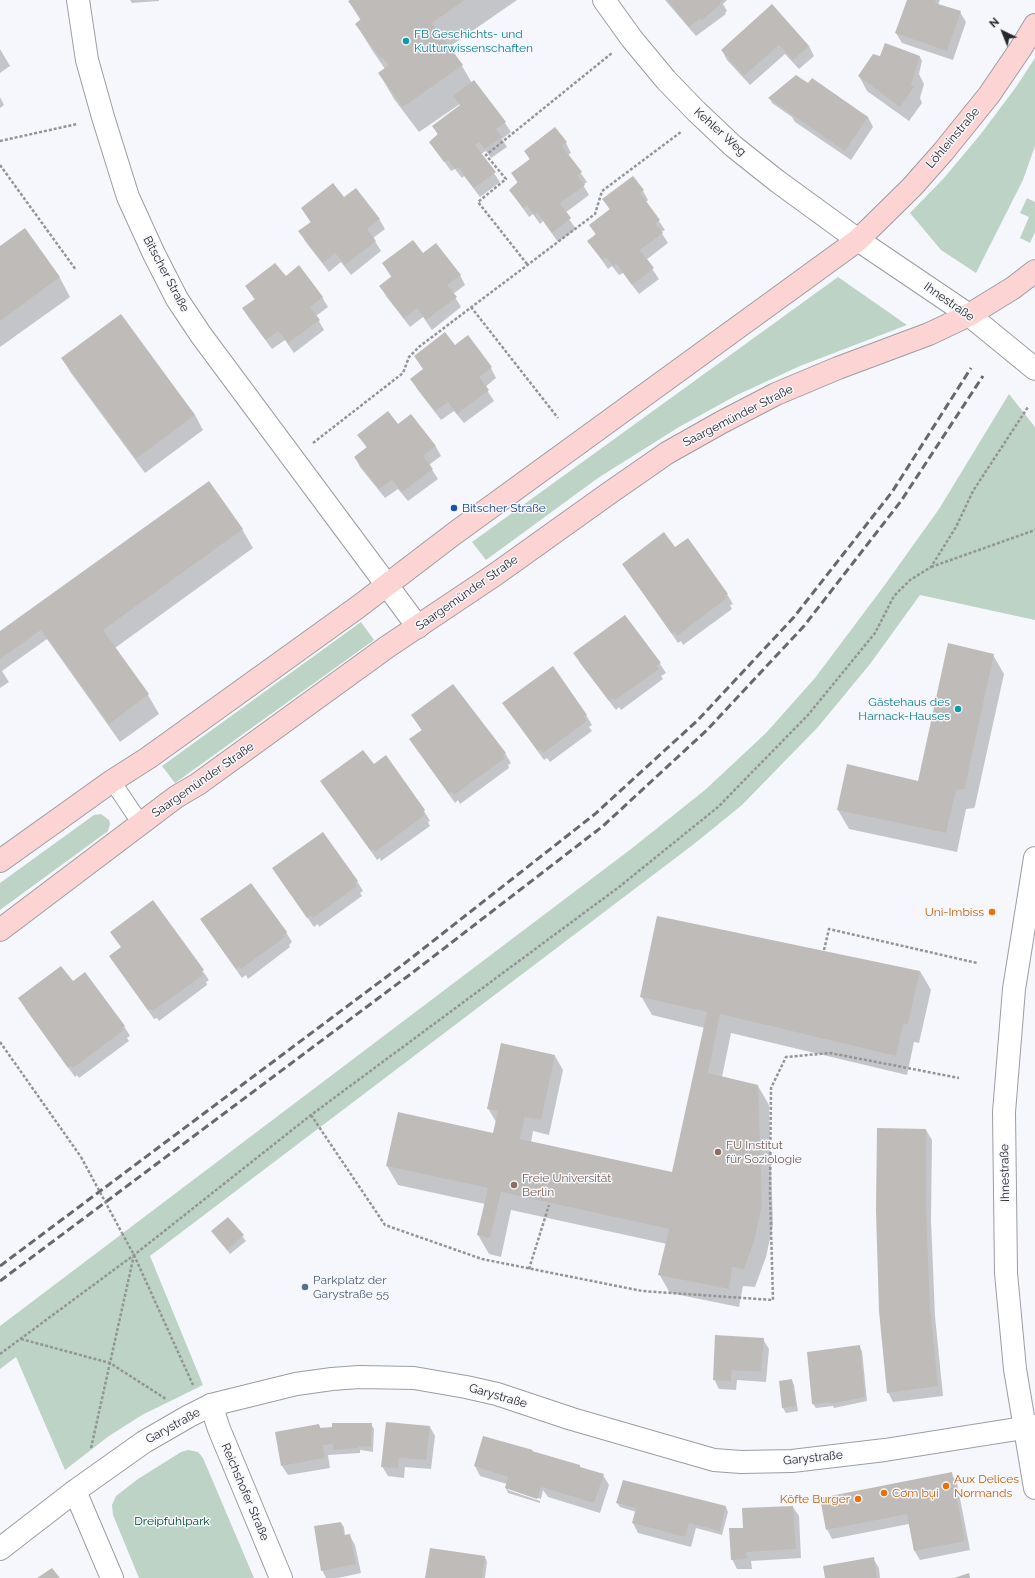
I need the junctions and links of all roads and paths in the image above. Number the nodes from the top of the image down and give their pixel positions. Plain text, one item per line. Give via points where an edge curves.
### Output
1 (78, 0) edge
2 (604, 0) edge
3 (1035, 25) edge
4 (616, 49) dead end
5 (82, 122) dead end
6 (684, 130) dead end
7 (0, 141) edge
8 (0, 165) edge
9 (858, 240) junction
10 (527, 264) junction
11 (76, 270) dead end
12 (1035, 271) edge
13 (471, 307) junction
14 (969, 315) junction
15 (1035, 369) edge
16 (1028, 407) dead end
17 (558, 418) dead end
18 (308, 447) dead end
19 (1035, 530) edge
20 (931, 567) junction
21 (386, 585) junction
22 (418, 627) junction
23 (112, 781) junction
24 (141, 824) junction
25 (1035, 858) edge
26 (0, 861) edge
27 (0, 930) edge
28 (824, 950) dead end
29 (977, 963) dead end
30 (0, 1042) edge
31 (959, 1078) dead end
32 (311, 1115) junction
33 (549, 1205) dead end
34 (134, 1255) junction
35 (529, 1269) junction
36 (21, 1339) junction
37 (0, 1354) edge
38 (110, 1363) junction
39 (194, 1386) dead end
40 (167, 1399) dead end
41 (211, 1405) junction
42 (1030, 1427) edge
43 (91, 1449) dead end
44 (1035, 1488) edge
45 (75, 1491) junction
46 (0, 1549) edge
47 (112, 1578) edge
48 (281, 1578) edge

1 - 21 street, Bitscher Straße via 87,60 128,197 176,299
2 - 9 street, Kehler Weg via 666,80 733,146
3 - 9 main road, Löhleinstraße via 988,95 943,152
4 - 10 path via 486,155 506,179 478,202
5 - 7 path
6 - 10 path via 602,191 595,214
8 - 11 path
9 - 14 street, Ihnestraße
9 - 21 main road
10 - 13 path
12 - 14 main road, Saargemünder Straße
13 - 17 path
13 - 18 path via 420,346 409,357 403,373
14 - 15 street, Ihnestraße
14 - 22 main road, Saargemünder Straße via 929,334 776,394 667,453
16 - 20 path via 973,491 956,527
19 - 20 path
20 - 32 path via 910,580 894,596 876,633 808,715 718,807 619,887
21 - 22 street, Bitscher Straße
21 - 23 main road via 148,758
22 - 24 main road, Saargemünder Straße
23 - 24 lane
23 - 26 main road
24 - 27 main road, Saargemünder Straße
25 - 42 street, Ihnestraße via 1014,989 1004,1112 1006,1273 1015,1368
28 - 29 path via 829,929
30 - 34 path, bridge via 81,1157
31 - 35 path via 830,1053 786,1057 771,1088 773,1300 642,1291
32 - 34 path
32 - 35 path via 385,1225 482,1259
33 - 35 path
34 - 36 path
34 - 38 path
34 - 39 path
36 - 37 path
36 - 38 path
38 - 40 path
38 - 43 path
41 - 42 street, Garystraße via 296,1384 332,1379 414,1378 497,1394 572,1419 714,1460 741,1462 792,1461 885,1450
41 - 45 street, Garystraße via 144,1442
41 - 48 street, Reichshofer Straße
42 - 44 street, Ihnestraße
45 - 46 street, Garystraße
45 - 47 street

